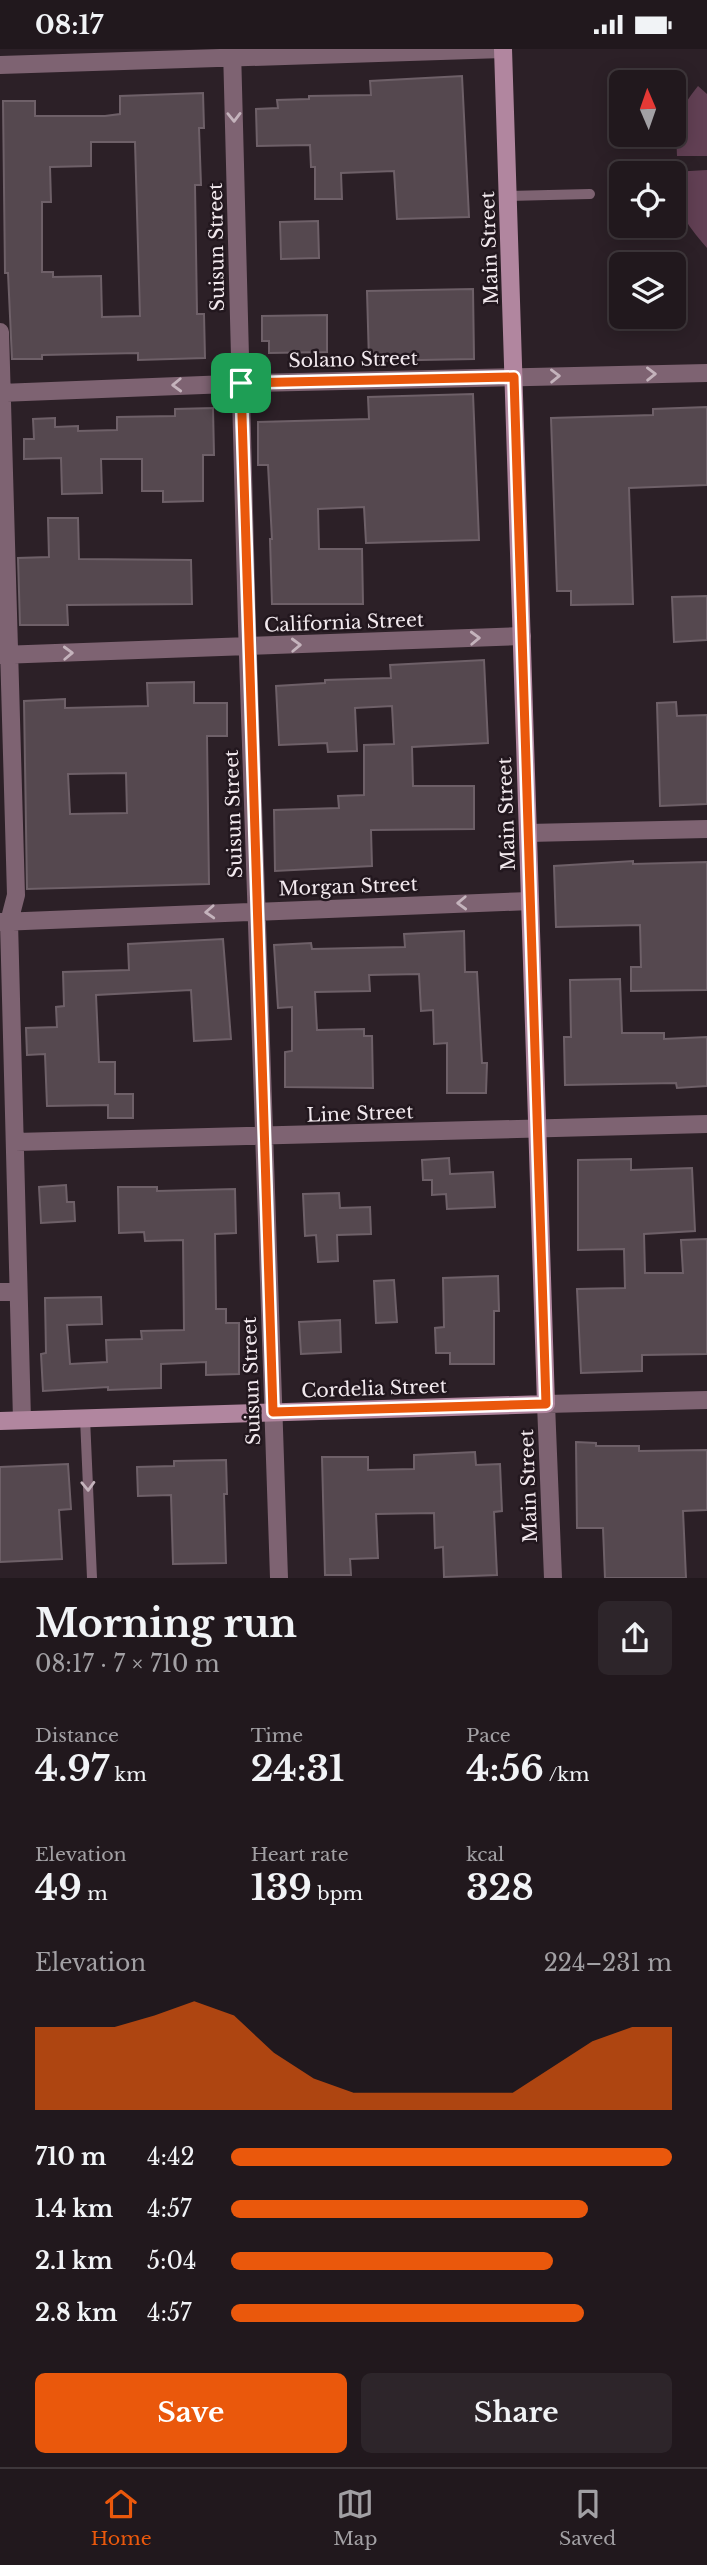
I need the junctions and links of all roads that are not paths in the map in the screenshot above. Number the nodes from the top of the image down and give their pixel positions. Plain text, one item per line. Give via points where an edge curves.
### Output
1 (503, 49) edge
2 (509, 49) edge
3 (431, 50) edge
4 (381, 51) edge
5 (232, 53) edge
6 (0, 65) edge
7 (590, 194) dead end
8 (508, 196) junction
9 (0, 332) edge
10 (707, 373) edge
11 (514, 377) junction
12 (241, 383) junction
13 (1, 393) edge
14 (522, 636) junction
15 (248, 646) junction
16 (4, 655) edge
17 (707, 828) edge
18 (528, 833) junction
19 (530, 901) junction
20 (258, 910) junction
21 (4, 922) edge
22 (5, 1043) edge
23 (707, 1124) edge
24 (538, 1128) junction
25 (264, 1136) junction
26 (15, 1142) junction
27 (9, 1292) edge
28 (707, 1400) edge
29 (546, 1404) junction
30 (273, 1412) junction
31 (85, 1418) junction
32 (22, 1420) junction
33 (0, 1421) edge
34 (92, 1578) edge
35 (279, 1578) edge
36 (553, 1578) edge

1 - 2 lane
1 - 3 street
1 - 8 main road, Main Street
3 - 4 street
4 - 5 street
5 - 6 street
5 -> 12 street, Suisun Street
7 - 8 lane
8 - 11 main road, Main Street
9 - 13 street
11 -> 10 street, Solano Street
11 - 12 street, Solano Street
11 - 14 main road, Main Street
12 -> 13 street, Solano Street
12 - 15 street, Suisun Street
13 - 16 street
15 -> 14 street, California Street
14 - 18 main road, Main Street
16 -> 15 street, California Street
15 - 20 street, Suisun Street
16 - 21 street via 16,895
17 - 18 street
18 - 19 main road, Main Street
19 -> 20 street, Morgan Street
19 - 24 main road, Main Street
20 -> 21 street, Morgan Street
20 - 25 street, Suisun Street
21 - 22 street
22 - 26 street
23 - 24 street, Line Street
24 - 25 street, Line Street
24 - 29 main road, Main Street
25 - 26 street, Line Street
25 - 30 street, Suisun Street
26 - 27 street
27 - 32 street
28 - 29 street, Cordelia Street
29 - 30 main road, Cordelia Street
29 - 36 street, Main Street
30 - 31 main road, Cordelia Street
30 - 35 street, Suisun Street
31 - 32 main road, Cordelia Street
31 -> 34 lane
32 - 33 main road, Cordelia Street

